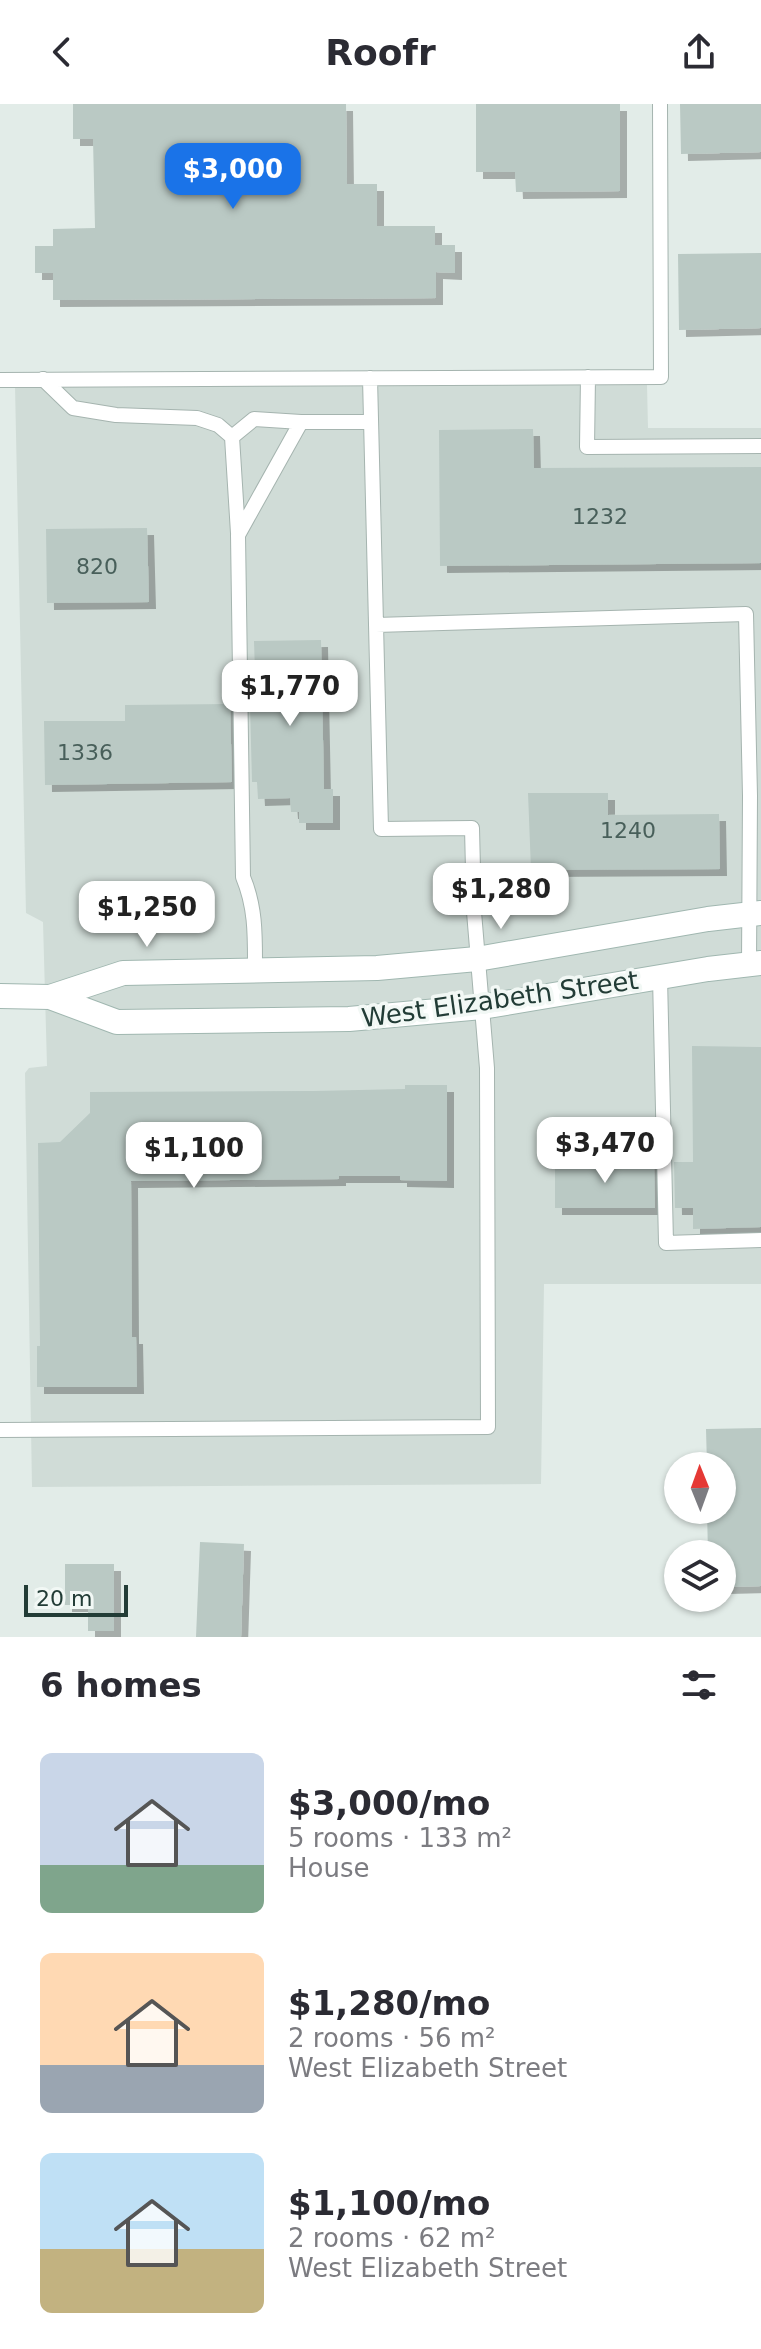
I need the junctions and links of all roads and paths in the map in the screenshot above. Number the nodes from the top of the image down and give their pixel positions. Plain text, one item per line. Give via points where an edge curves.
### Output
1 (660, 104) edge
2 (588, 377) junction
3 (370, 378) junction
4 (43, 379) junction
5 (0, 380) edge
6 (301, 422) junction
7 (371, 422) junction
8 (232, 437) junction
9 (761, 446) edge
10 (238, 535) junction
11 (376, 625) junction
12 (755, 913) edge
13 (477, 959) junction
14 (755, 964) edge
15 (255, 971) junction
16 (660, 977) junction
17 (0, 996) edge
18 (50, 997) junction
19 (482, 1007) junction
20 (761, 1240) edge
21 (0, 1430) edge

1 - 2 lane via 661,377
2 - 3 lane
2 - 9 lane via 587,447
3 - 4 lane
3 - 7 lane
4 - 5 lane
4 - 8 lane via 73,408 197,418
6 - 7 lane
6 - 8 lane via 254,419
6 - 10 lane
7 - 11 lane
8 - 10 lane
10 - 15 lane via 243,877 252,900
11 - 12 lane via 746,614
11 - 13 lane via 381,829 472,828
12 - 13 main road, West Elizabeth Street
12 - 14 lane
13 - 15 main road, West Elizabeth Street
13 - 19 lane
14 - 16 main road, West Elizabeth Street
15 - 18 main road, West Elizabeth Street via 123,973
16 - 19 main road, West Elizabeth Street
16 - 20 lane via 666,1243
17 - 18 main road, West Elizabeth Street
18 - 19 main road, West Elizabeth Street via 117,1022 349,1019
19 - 21 lane via 487,1068 488,1427

